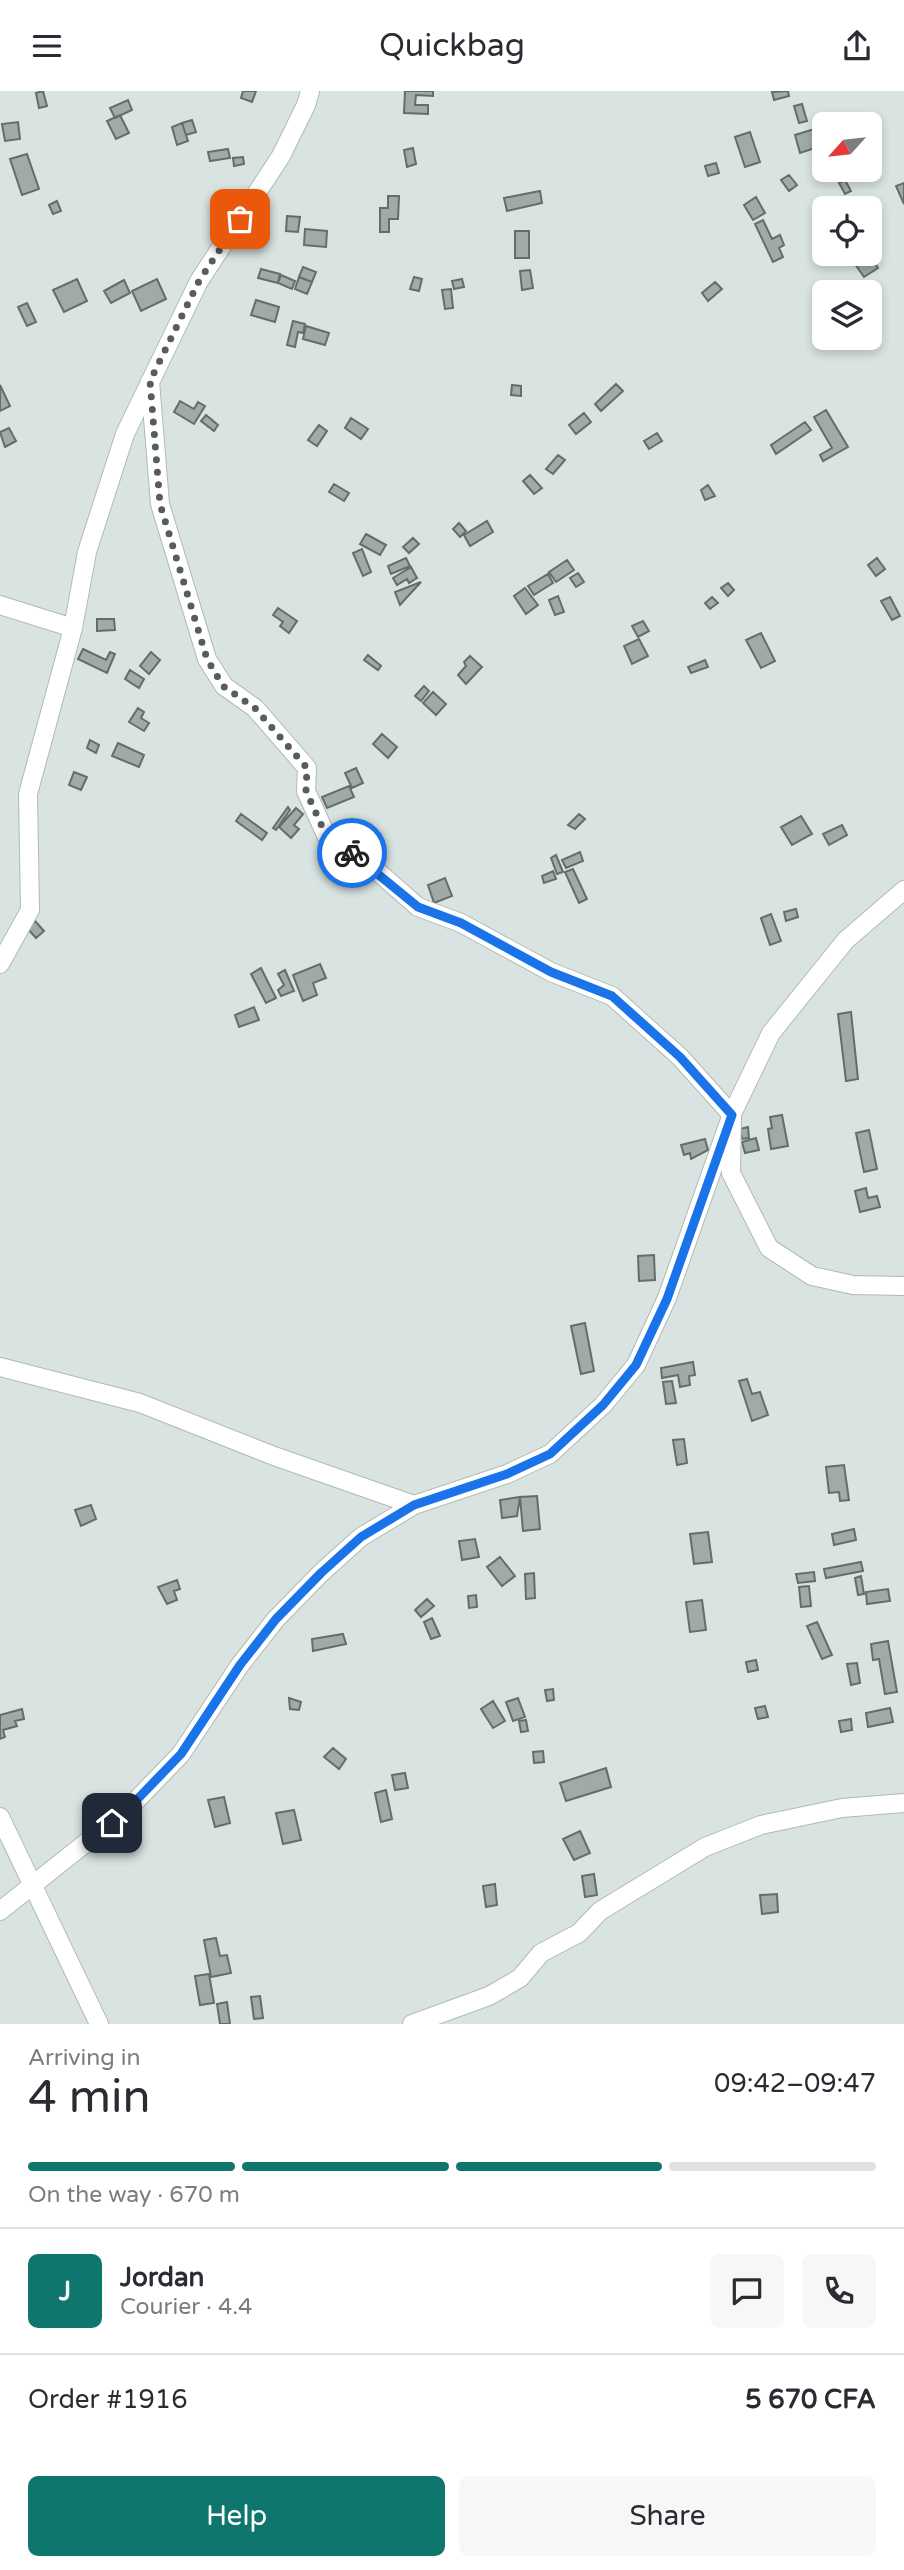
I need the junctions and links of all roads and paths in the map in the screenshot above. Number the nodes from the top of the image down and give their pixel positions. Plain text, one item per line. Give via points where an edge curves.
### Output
1 (310, 91) edge
2 (150, 381) junction
3 (0, 605) edge
4 (73, 628) junction
5 (904, 890) edge
6 (0, 964) edge
7 (732, 1115) junction
8 (904, 1286) edge
9 (0, 1367) edge
10 (414, 1505) junction
11 (904, 1803) edge
12 (0, 1817) edge
13 (33, 1885) junction
14 (0, 1911) edge
15 (99, 2024) edge
16 (412, 2024) edge

1 - 2 street via 281,156 199,281
2 - 4 street via 125,434 86,552
2 - 7 street via 160,504 207,659 223,686 255,708 307,768 306,791 326,835 418,907 461,923 551,972 612,996 680,1057
3 - 4 street
4 - 6 street via 28,794 30,910
5 - 7 street via 846,940 771,1033
7 - 8 street via 731,1173 769,1248 812,1276 853,1285
7 - 10 street via 667,1299 636,1365 603,1405 550,1454 507,1474
9 - 10 street via 140,1403
10 - 13 street via 361,1537 321,1573 240,1665 181,1754 126,1811
11 - 16 street via 842,1808 761,1825 705,1847 600,1911 579,1933 541,1954 520,1978 489,1996
12 - 13 street
13 - 14 street
13 - 15 street

